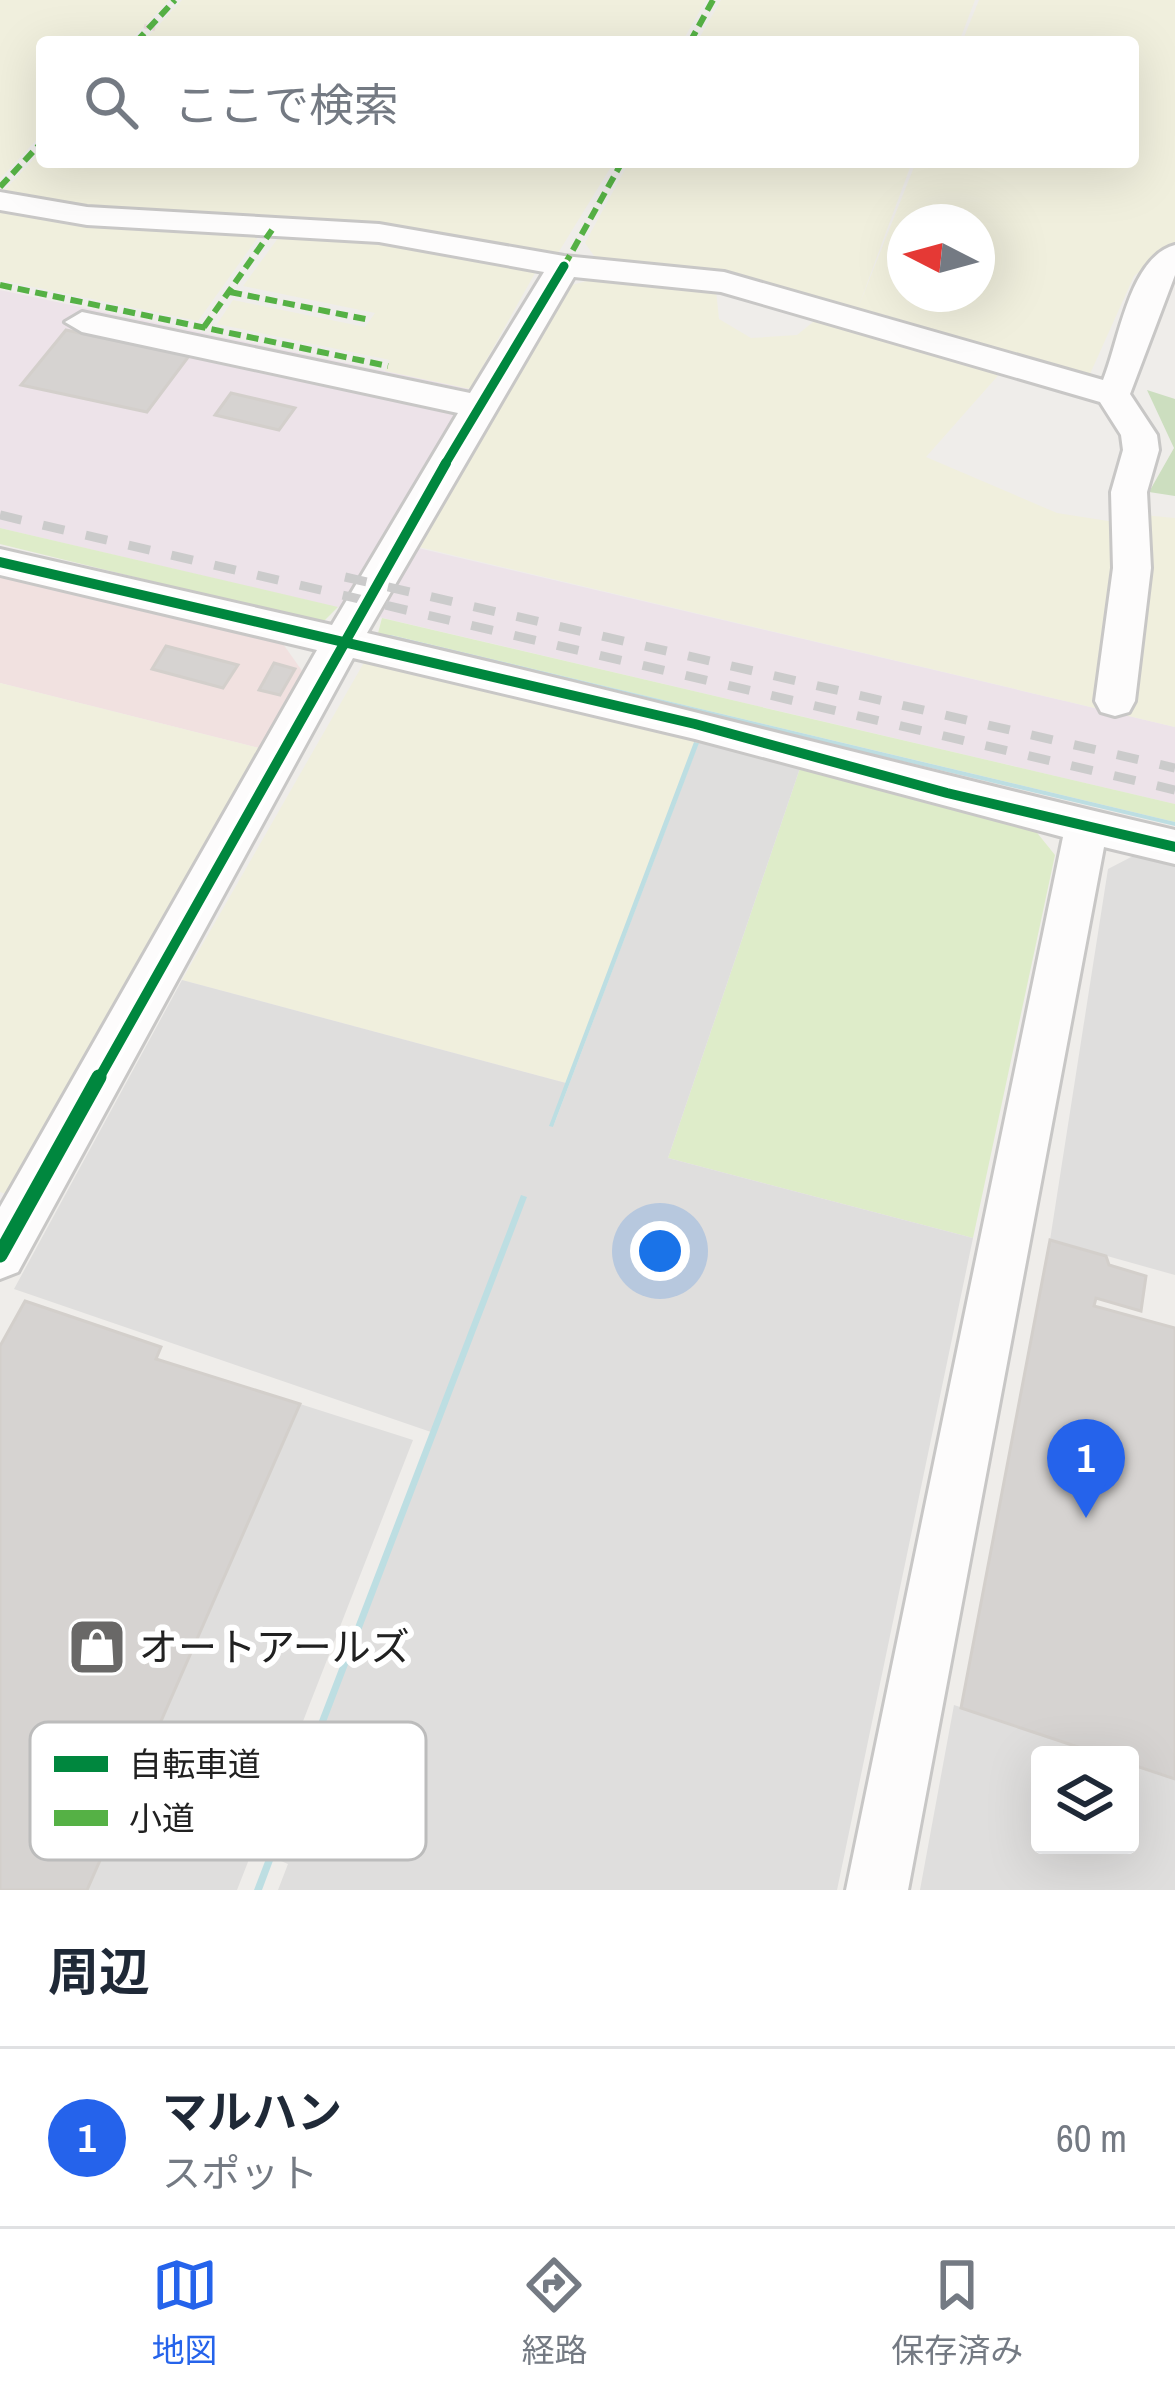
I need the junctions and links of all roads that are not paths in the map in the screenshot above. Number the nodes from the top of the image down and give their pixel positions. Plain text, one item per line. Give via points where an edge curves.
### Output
1 (0, 201) edge
2 (564, 266) junction
3 (1168, 276) edge
4 (82, 322) dead end
5 (1113, 394) junction
6 (482, 407) junction
7 (0, 562) edge
8 (344, 644) junction
9 (1115, 701) dead end
10 (1087, 826) junction
11 (1175, 848) edge
12 (0, 1255) edge
13 (877, 1890) edge

1 - 2 street via 87,216 379,233
2 - 5 street via 724,282
2 - 6 street
3 - 5 street
4 - 6 street
5 - 9 street via 1141,450 1129,491 1132,568
6 - 8 street
7 - 8 street
8 - 10 street
8 - 12 street
10 - 11 street
10 - 13 street

